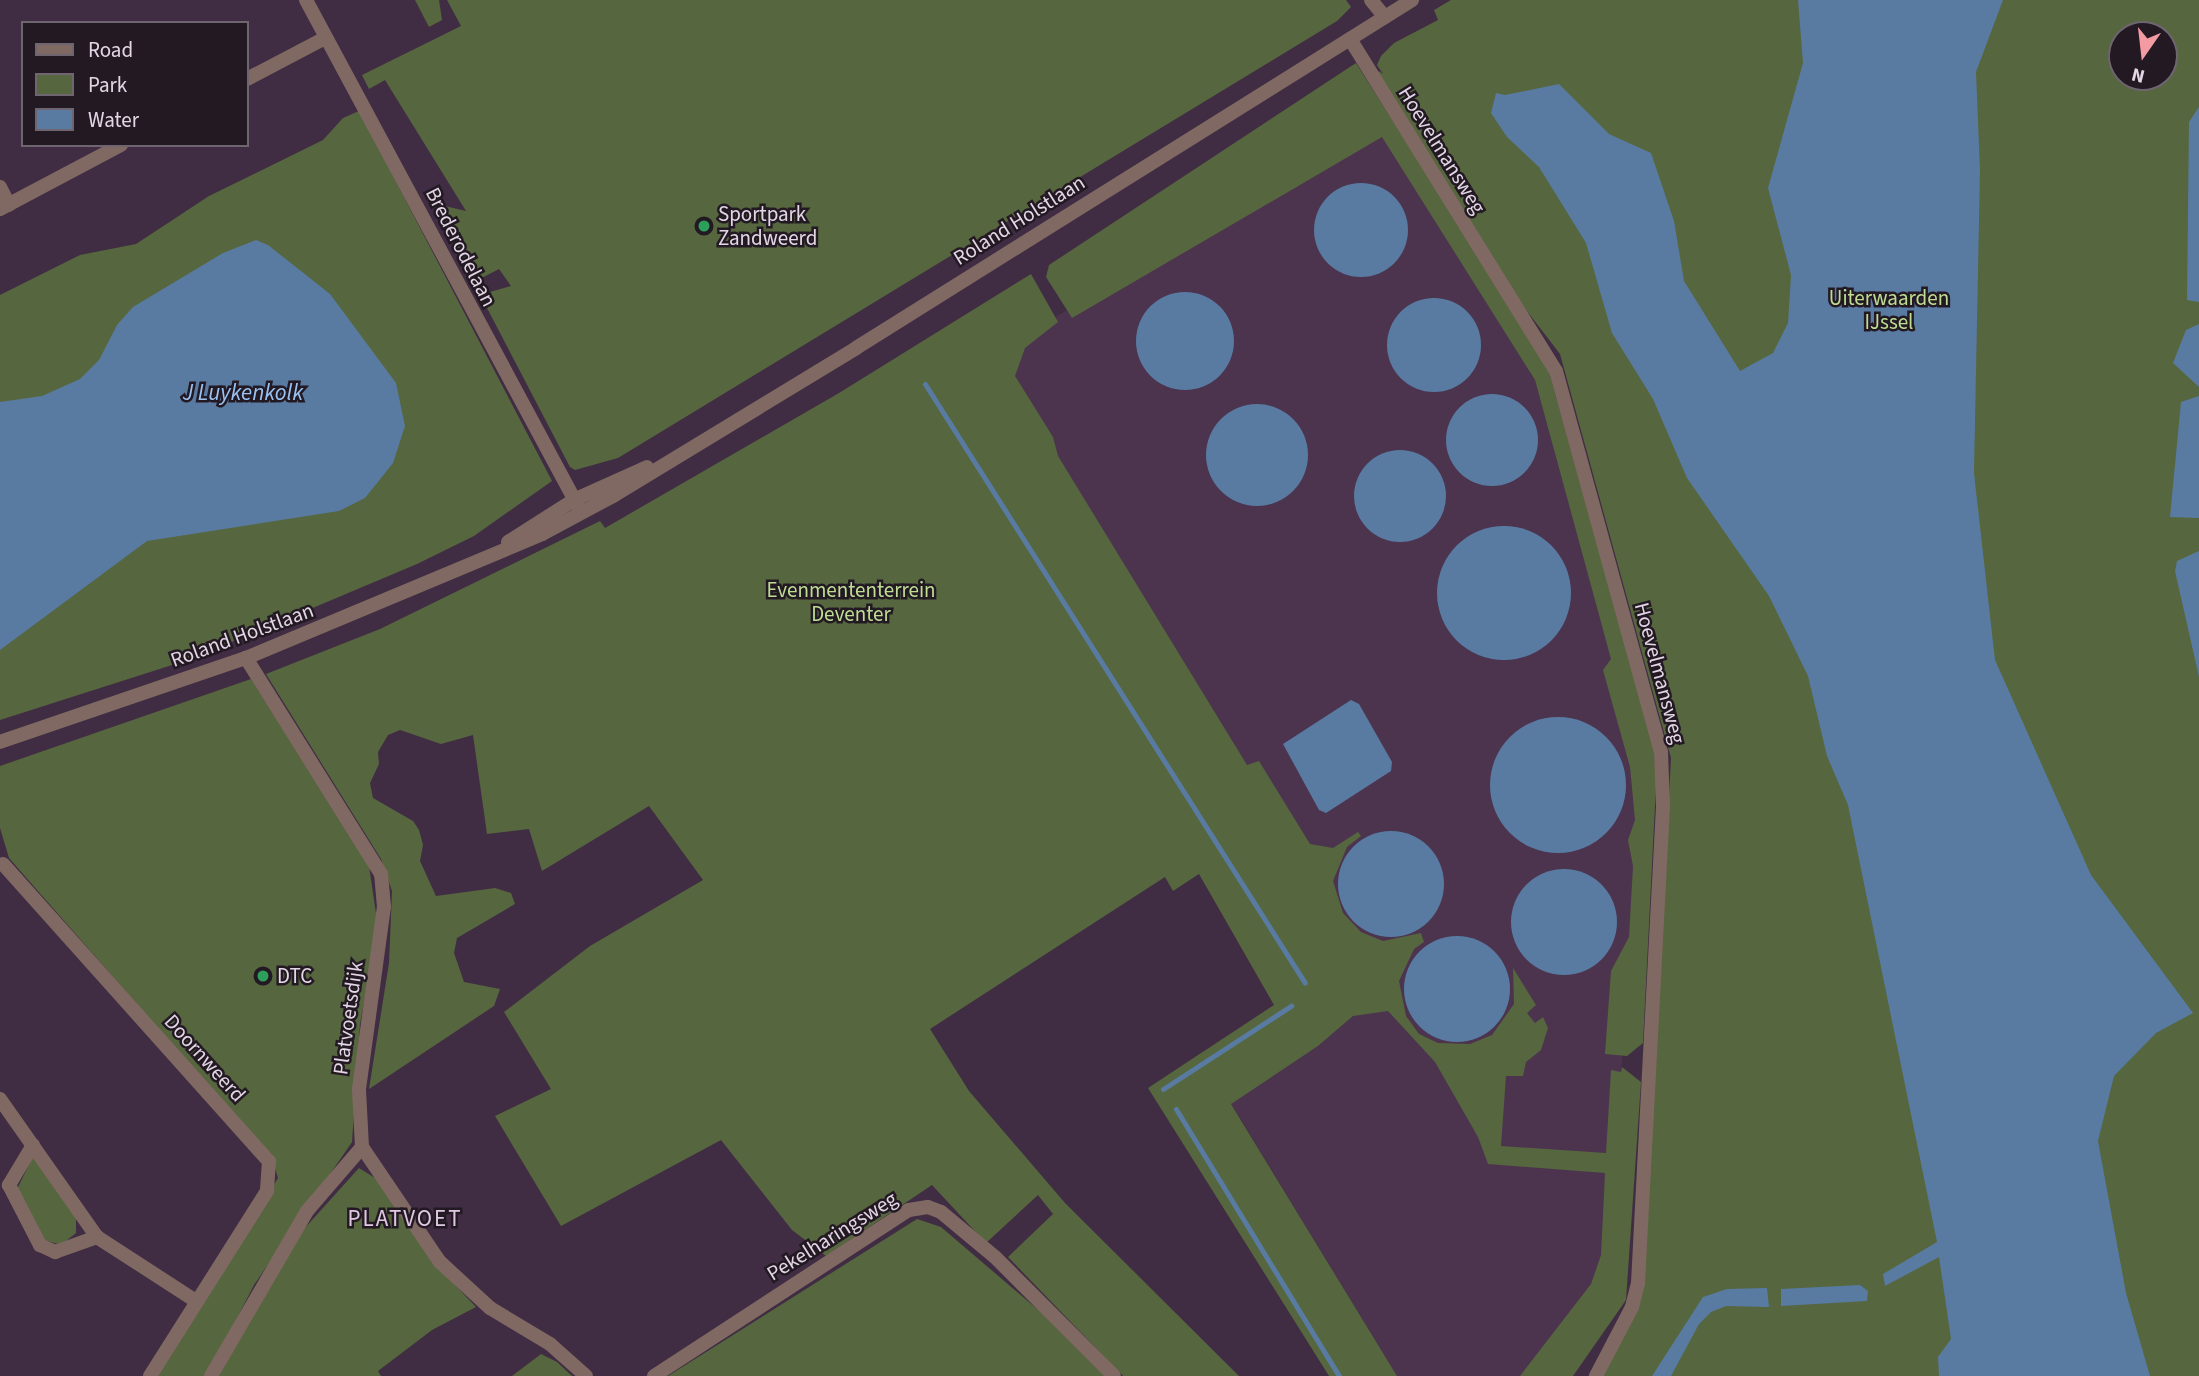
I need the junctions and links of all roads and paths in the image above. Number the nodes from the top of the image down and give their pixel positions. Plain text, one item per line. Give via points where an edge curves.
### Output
1 (306, 0) edge
2 (1371, 0) edge
3 (1412, 0) edge
4 (1385, 17) junction
5 (325, 38) junction
6 (1350, 39) junction
7 (248, 78) edge
8 (117, 147) edge
9 (0, 187) edge
10 (4, 207) edge
11 (578, 506) junction
12 (246, 658) junction
13 (0, 741) edge
14 (1, 861) edge
15 (0, 1100) edge
16 (33, 1145) junction
17 (362, 1147) junction
18 (97, 1237) junction
19 (196, 1301) junction
20 (150, 1376) edge
21 (211, 1376) edge
22 (586, 1376) edge
23 (654, 1376) edge
24 (1114, 1376) edge
25 (1596, 1376) edge

1 - 5 street, Brederodelaan
2 - 4 street
3 - 4 street, Roland Holstlaan
4 - 6 street, Roland Holstlaan
5 - 7 street
5 - 11 street, Brederodelaan
6 - 11 street, Roland Holstlaan via 674,456
6 - 25 street, Hoevelmansweg via 1556,371 1661,752 1638,1283 1632,1307
8 - 10 street
9 - 10 street
11 - 12 street, Roland Holstlaan via 401,597
12 - 13 street, Roland Holstlaan
12 - 17 street, Platvoetsdijk via 381,874 384,907 359,1089
14 - 19 street, Doornweerd via 269,1161 267,1191
15 - 16 street
16 - 18 street
16 - 18 street via 9,1185 40,1245 55,1252
17 - 21 street via 307,1211
17 - 22 street via 440,1262 490,1308 550,1344
18 - 19 street
19 - 20 street, Doornweerd
23 - 24 street, Pekelharingsweg via 909,1210 928,1207 941,1212 995,1257

